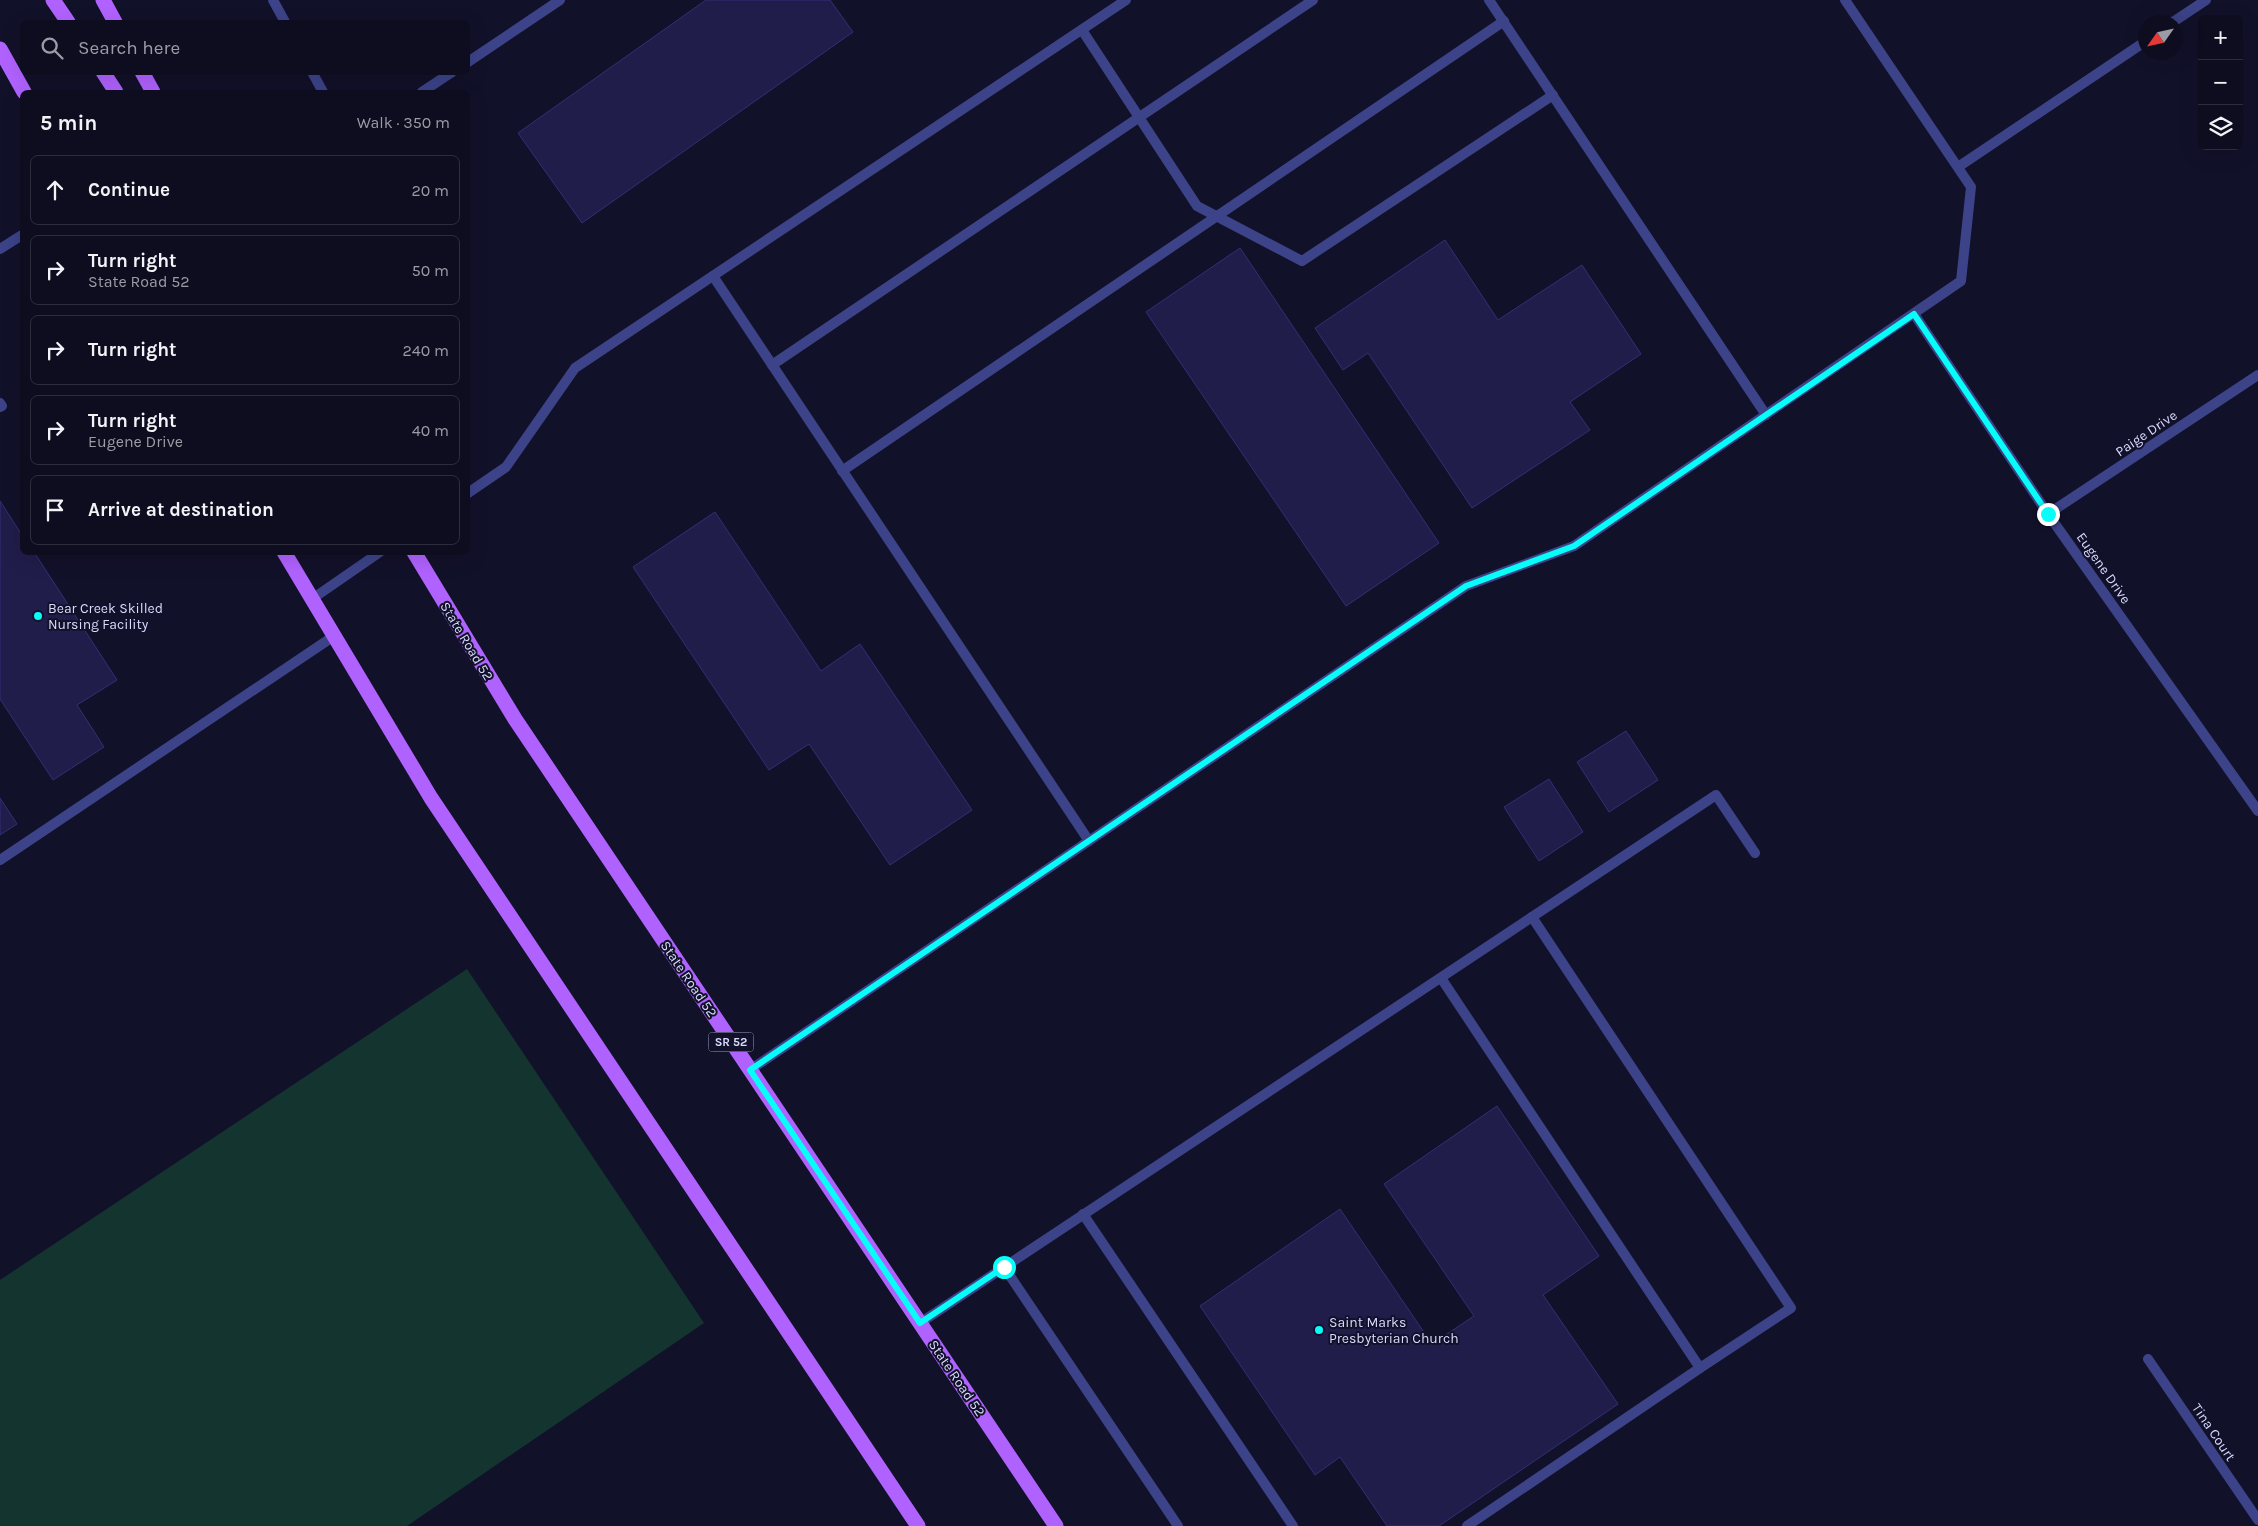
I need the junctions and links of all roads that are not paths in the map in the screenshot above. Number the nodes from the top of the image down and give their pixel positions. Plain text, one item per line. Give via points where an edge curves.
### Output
1 (53, 0) edge
2 (103, 0) edge
3 (273, 0) edge
4 (560, 0) edge
5 (1126, 0) edge
6 (1313, 0) edge
7 (1490, 0) edge
8 (1845, 0) edge
9 (2206, 0) edge
10 (2183, 15) edge
11 (67, 20) edge
12 (114, 20) edge
13 (284, 20) edge
14 (1504, 21) junction
15 (1082, 30) junction
16 (2138, 46) edge
17 (0, 49) edge
18 (470, 61) edge
19 (105, 75) edge
20 (144, 75) edge
21 (314, 75) edge
22 (448, 75) edge
23 (23, 90) edge
24 (115, 90) edge
25 (151, 90) edge
26 (323, 90) edge
27 (425, 90) edge
28 (1553, 95) junction
29 (1139, 117) junction
30 (1958, 168) junction
31 (1217, 216) junction
32 (20, 235) edge
33 (0, 249) edge
34 (713, 276) junction
35 (1914, 314) junction
36 (772, 365) junction
37 (2258, 374) edge
38 (1766, 415) junction
39 (842, 471) junction
40 (470, 492) edge
41 (2048, 514) junction
42 (286, 555) edge
43 (376, 555) edge
44 (416, 555) edge
45 (312, 599) junction
46 (334, 636) junction
47 (2258, 811) edge
48 (1089, 841) junction
49 (1755, 854) dead end
50 (0, 860) edge
51 (1532, 917) junction
52 (1441, 978) junction
53 (750, 1070) junction
54 (1083, 1214) junction
55 (1004, 1267) junction
56 (920, 1323) junction
57 (2148, 1359) dead end
58 (1700, 1368) junction
59 (2258, 1520) edge
60 (918, 1526) edge
61 (1056, 1526) edge
62 (1178, 1526) edge
63 (1293, 1526) edge
64 (1467, 1526) edge

1 - 11 main road
2 - 12 main road
3 - 13 street
4 - 18 street
5 - 15 street
6 - 29 street
7 - 14 street
8 - 30 street
9 - 10 street
14 - 28 street
14 - 31 street
15 - 29 street
15 - 34 street
16 - 30 street
17 - 23 main road
19 - 24 main road
20 - 25 main road
21 - 26 street
22 - 27 street
28 - 31 street via 1302,261
28 - 38 street
29 - 31 street via 1197,206
29 - 36 street
30 - 35 street via 1972,187 1962,281
31 - 39 street
32 - 33 street
34 - 36 street
34 - 40 street via 576,368 506,467
35 - 38 street
35 - 41 street, Eugene Drive
36 - 39 street
37 - 41 street, Paige Drive
38 - 48 street via 1574,546 1466,586
39 - 48 street
41 - 47 street, Eugene Drive
42 - 45 main road
43 - 45 street
44 - 53 main road, State Road 52 / SR 52 via 515,719
45 - 46 main road
46 - 50 street
46 - 60 main road via 431,798
48 - 53 street
49 - 51 street via 1716,794
51 - 52 street
51 - 58 street via 1791,1308
52 - 54 street
52 - 58 street
53 - 56 main road, State Road 52 / SR 52
54 - 55 street
54 - 63 street
55 - 56 street
55 - 62 street
56 - 61 main road, State Road 52 / SR 52
57 - 59 street, Tina Court
58 - 64 street

